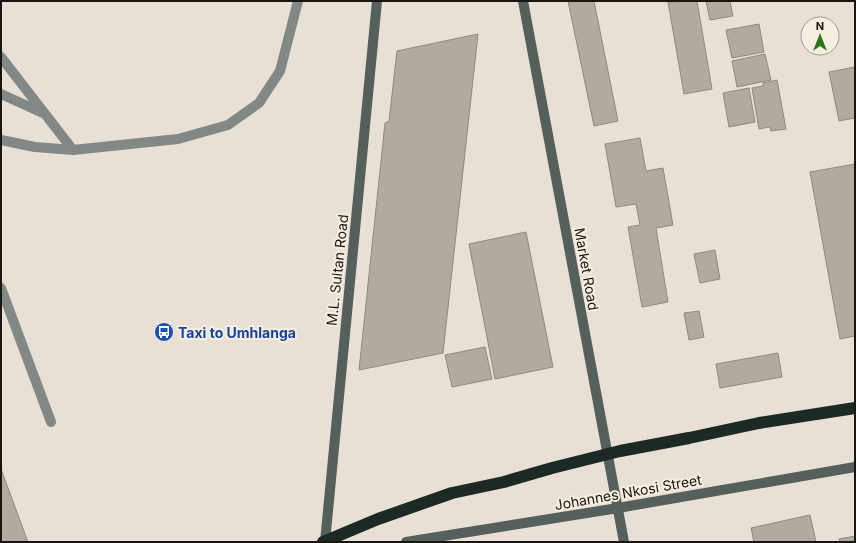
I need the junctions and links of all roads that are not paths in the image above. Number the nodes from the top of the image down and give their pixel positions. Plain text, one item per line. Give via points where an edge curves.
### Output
1 (298, 1) edge
2 (377, 1) edge
3 (523, 1) edge
4 (1, 57) edge
5 (1, 94) edge
6 (47, 115) junction
7 (1, 140) edge
8 (74, 150) junction
9 (1, 288) edge
10 (855, 408) edge
11 (51, 422) dead end
12 (855, 467) edge
13 (618, 508) junction
14 (324, 542) edge
15 (406, 542) edge
16 (624, 542) edge

1 - 8 lane via 280,71 259,103 228,125 178,139
2 - 14 main road, M.L. Sultan Road
3 - 13 main road, Market Road
4 - 6 lane
5 - 6 lane
6 - 8 lane
7 - 8 lane via 34,147
9 - 11 lane
10 - 14 highway, bridge via 759,423 620,451 452,493 378,519
12 - 13 main road, Johannes Nkosi Street
13 - 15 main road, Johannes Nkosi Street
13 - 16 main road, Market Road

